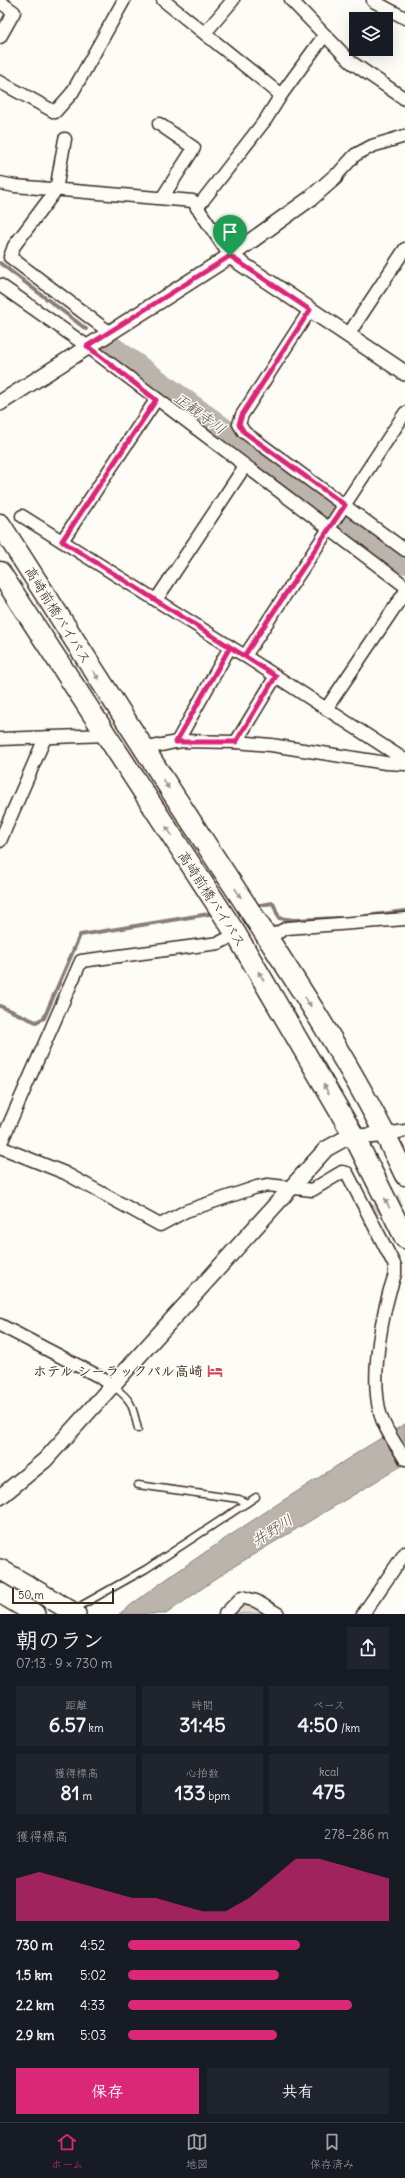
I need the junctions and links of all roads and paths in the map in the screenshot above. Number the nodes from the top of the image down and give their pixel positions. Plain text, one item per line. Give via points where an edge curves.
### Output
1 (124, 0) edge
2 (163, 0) edge
3 (233, 0) edge
4 (291, 0) edge
5 (373, 1) dead end
6 (0, 2) edge
7 (405, 18) edge
8 (205, 33) junction
9 (324, 36) junction
10 (0, 37) edge
11 (0, 82) edge
12 (281, 95) junction
13 (405, 99) edge
14 (159, 124) dead end
15 (405, 136) edge
16 (65, 139) dead end
17 (335, 176) joint
18 (0, 183) edge
19 (56, 190) junction
20 (162, 198) junction
21 (197, 208) junction
22 (405, 249) edge
23 (230, 256) junction
24 (0, 285) edge
25 (310, 310) junction
26 (110, 332) junction
27 (348, 335) junction
28 (87, 346) junction
29 (405, 373) edge
30 (156, 400) junction
31 (0, 403) edge
32 (405, 413) edge
33 (245, 466) junction
34 (343, 507) junction
35 (22, 516) dead end
36 (0, 524) edge
37 (331, 527) junction
38 (62, 541) junction
39 (405, 550) edge
40 (0, 572) edge
41 (405, 586) edge
42 (405, 592) edge
43 (156, 600) junction
44 (230, 647) junction
45 (244, 656) junction
46 (276, 676) junction
47 (326, 709) junction
48 (106, 735) junction
49 (45, 738) junction
50 (0, 739) edge
51 (176, 742) junction
52 (236, 742) junction
53 (143, 749) junction
54 (405, 760) edge
55 (405, 764) edge
56 (0, 841) edge
57 (405, 919) edge
58 (236, 934) junction
59 (267, 938) junction
60 (405, 1131) edge
61 (385, 1134) junction
62 (354, 1136) junction
63 (0, 1146) edge
64 (405, 1175) edge
65 (289, 1188) junction
66 (405, 1238) edge
67 (0, 1325) edge
68 (111, 1385) junction
69 (138, 1429) dead end
70 (405, 1459) edge
71 (138, 1485) dead end
72 (0, 1497) edge
73 (256, 1497) dead end
74 (247, 1503) junction
75 (405, 1554) edge
76 (0, 1569) edge
77 (0, 1593) edge
78 (35, 1614) edge
79 (76, 1614) edge
80 (225, 1614) edge
81 (278, 1614) edge
82 (363, 1614) edge

1 - 11 street via 72,93 55,112
2 - 8 street
3 - 8 street
4 - 9 street
5 - 7 street
6 - 10 street via 14,12
8 - 12 street
9 - 12 street
9 - 13 street via 350,62
12 - 21 street via 266,119
14 - 20 street via 194,148
15 - 17 street via 372,146 355,155
16 - 19 street
17 - 23 street via 311,198
18 - 19 street
19 - 20 street
19 - 26 street via 14,246 10,257
20 - 21 street via 193,201
21 - 23 street
22 - 27 street
23 - 25 street
23 - 26 street
24 - 28 street
25 - 27 street
25 - 34 street via 242,415 239,424 244,432
26 - 28 street
27 - 29 street
28 - 30 street
28 - 31 street
30 - 33 street
30 - 38 street
32 - 34 street
33 - 37 street
33 - 43 street
34 - 37 street
34 - 39 street
35 - 38 street
36 -> 53 highway, 高崎前橋バイパス
37 - 41 street
37 - 45 street
38 - 43 street
40 - 48 highway, 高崎前橋バイパス
42 - 47 street
43 - 44 street
44 - 45 street
44 - 51 street
45 - 46 street
46 - 47 street
46 - 52 street
47 - 54 street
48 - 49 street
58 -> 48 highway, 高崎前橋バイパス
49 - 50 street
49 - 56 street
51 - 52 street
51 - 53 street
52 - 55 street
53 -> 59 highway, 高崎前橋バイパス
57 - 59 street via 287,928
62 -> 58 highway, 高崎前橋バイパス
58 - 63 street via 219,943 82,961
59 -> 61 highway, 高崎前橋バイパス via 335,1045
60 - 61 street
61 - 62 street
61 - 64 highway, 高崎前橋バイパス
62 - 65 street via 326,1149
66 -> 62 highway, 高崎前橋バイパス
63 - 65 street via 65,1173 160,1225 186,1211 257,1187 268,1185
65 - 68 street
65 - 70 street via 312,1190 342,1172 347,1172 371,1212 395,1266 379,1346 378,1403 382,1419
67 - 68 street
68 - 69 lane via 132,1404
68 - 72 street via 44,1460
71 - 74 lane via 239,1499
73 - 74 lane
74 - 79 lane via 146,1569 82,1606
75 - 82 street
76 - 79 main road
77 - 78 main road
80 - 81 street via 242,1597 256,1601

